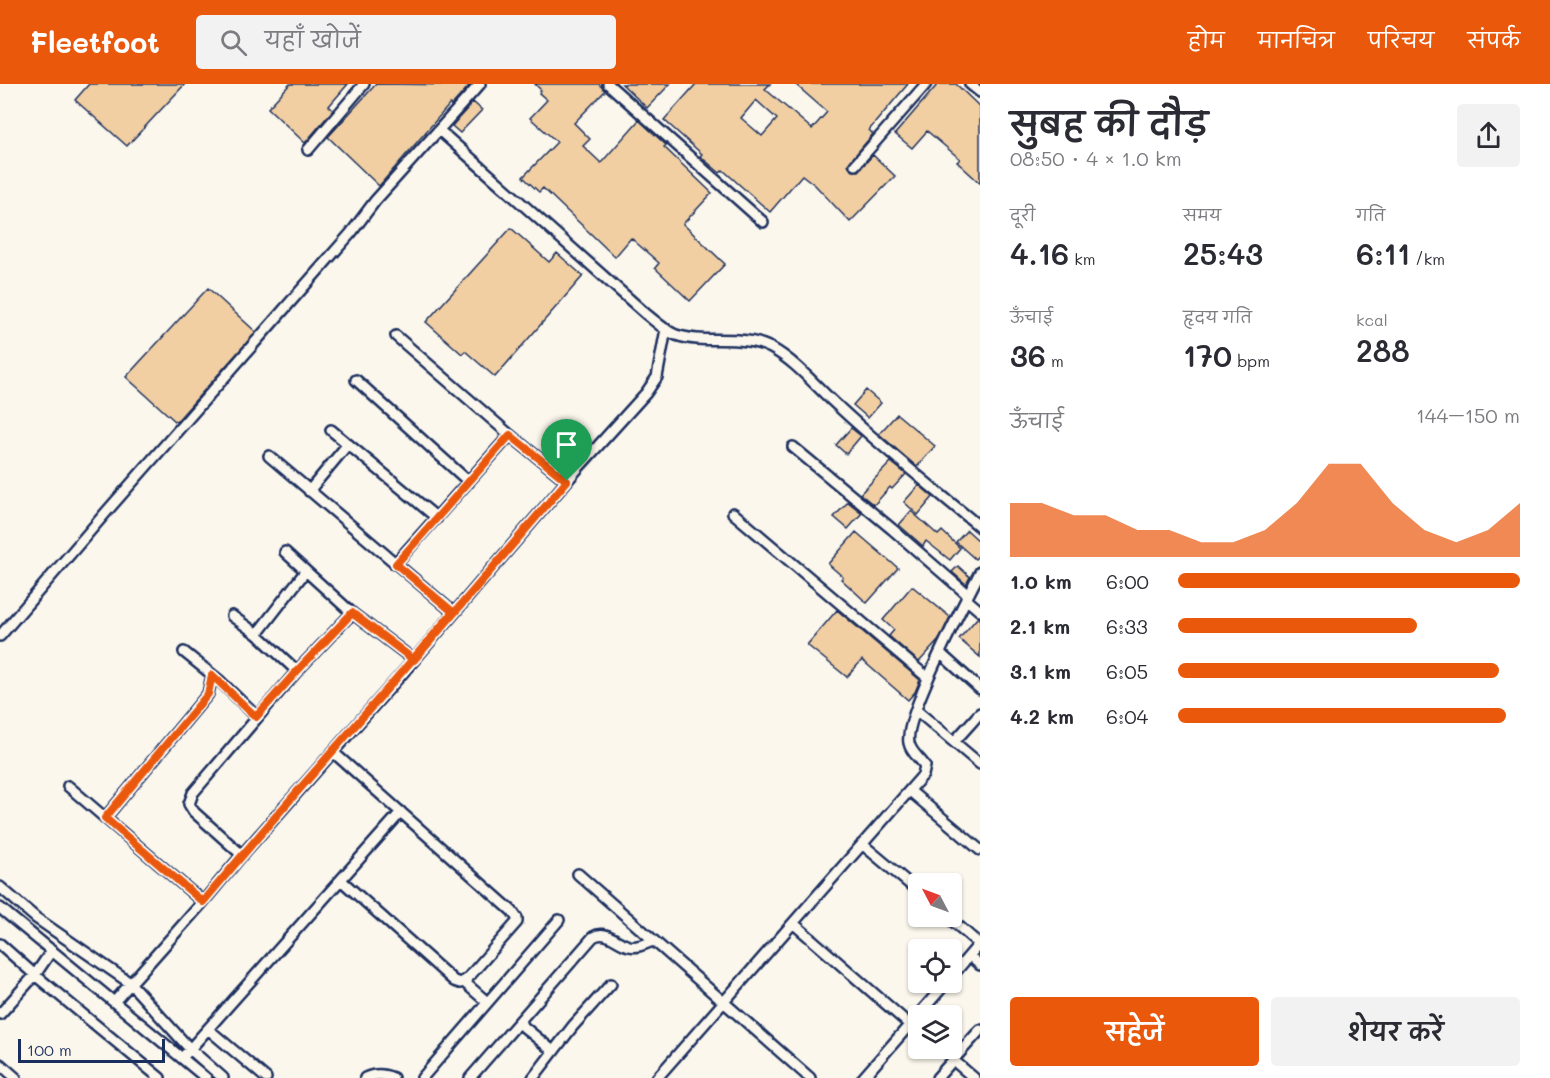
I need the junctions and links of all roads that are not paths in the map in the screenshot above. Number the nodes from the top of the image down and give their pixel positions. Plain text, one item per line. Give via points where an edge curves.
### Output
1 (364, 84) edge
2 (480, 84) edge
3 (608, 84) edge
4 (926, 84) edge
5 (970, 84) edge
6 (980, 92) edge
7 (439, 130) junction
8 (308, 150) dead end
9 (855, 165) dead end
10 (763, 222) dead end
11 (666, 329) junction
12 (396, 336) dead end
13 (356, 380) dead end
14 (331, 430) dead end
15 (510, 435) junction
16 (348, 444) junction
17 (793, 447) dead end
18 (269, 456) dead end
19 (567, 481) junction
20 (469, 482) junction
21 (309, 491) junction
22 (733, 513) dead end
23 (437, 518) junction
24 (980, 527) edge
25 (285, 552) dead end
26 (396, 564) junction
27 (305, 572) junction
28 (980, 572) edge
29 (967, 597) junction
30 (980, 611) edge
31 (453, 612) junction
32 (352, 613) junction
33 (232, 616) dead end
34 (257, 634) junction
35 (0, 636) edge
36 (184, 652) dead end
37 (940, 653) junction
38 (414, 660) junction
39 (297, 671) junction
40 (212, 675) junction
41 (928, 678) junction
42 (980, 689) edge
43 (916, 710) junction
44 (980, 713) edge
45 (256, 717) junction
46 (954, 742) junction
47 (333, 752) junction
48 (980, 764) edge
49 (68, 786) dead end
50 (910, 791) junction
51 (401, 812) junction
52 (105, 818) junction
53 (862, 844) junction
54 (980, 850) edge
55 (242, 855) junction
56 (578, 874) dead end
57 (342, 881) junction
58 (908, 883) edge
59 (0, 887) edge
60 (203, 902) junction
61 (0, 908) edge
62 (559, 920) dead end
63 (793, 923) junction
64 (960, 927) edge
65 (653, 941) junction
66 (980, 943) edge
67 (0, 944) edge
68 (52, 951) junction
69 (970, 956) junction
70 (962, 965) edge
71 (980, 965) edge
72 (35, 975) junction
73 (464, 982) junction
74 (130, 983) junction
75 (611, 984) dead end
76 (937, 993) edge
77 (115, 1001) junction
78 (487, 1002) junction
79 (723, 1002) junction
80 (927, 1005) edge
81 (0, 1014) edge
82 (519, 1023) junction
83 (908, 1023) edge
84 (908, 1027) edge
85 (208, 1029) junction
86 (980, 1030) edge
87 (190, 1049) junction
88 (553, 1051) junction
89 (182, 1058) junction
90 (953, 1060) junction
91 (0, 1064) edge
92 (16, 1078) edge
93 (160, 1078) edge
94 (206, 1078) edge
95 (223, 1078) edge
96 (266, 1078) edge
97 (365, 1078) edge
98 (393, 1078) edge
99 (422, 1078) edge
100 (470, 1078) edge
101 (533, 1078) edge
102 (657, 1078) edge
103 (810, 1078) edge
104 (863, 1078) edge
105 (937, 1078) edge
106 (974, 1078) edge

1 - 8 street
2 - 7 street
3 - 10 street
4 - 9 street
5 - 6 street
7 - 11 street
7 - 35 street
11 - 19 street via 657,377
11 - 24 street via 690,338 753,343 783,355
12 - 15 street
13 - 20 street
14 - 16 street
15 - 19 street
15 - 20 street
16 - 21 street
16 - 23 street
17 - 29 street
18 - 21 street
19 - 31 street
20 - 23 street
21 - 26 street
22 - 41 street
23 - 26 street
25 - 27 street
26 - 31 street
27 - 32 street
27 - 34 street
28 - 29 street
29 - 30 street
29 - 37 street
31 - 38 street
32 - 38 street
32 - 39 street
33 - 34 street
34 - 39 street
36 - 40 street
37 - 41 street
37 - 42 street
38 - 47 street
39 - 45 street
40 - 45 street
40 - 52 street via 208,694
41 - 43 street
43 - 46 street
43 - 50 street via 908,740 925,769
44 - 46 street
45 - 55 street via 193,793 189,804
46 - 48 street
47 - 51 street
47 - 55 street
49 - 52 street
50 - 53 street
50 - 54 street
51 - 57 street
51 - 73 street via 518,918
52 - 60 street
53 - 58 street
53 - 63 street
55 - 60 street
56 - 65 street
57 - 73 street via 454,981
57 - 85 street
59 - 74 street via 36,918
60 - 74 street
61 - 68 street
62 - 78 street
63 - 79 street
63 - 83 street
64 - 66 street
65 - 79 street
65 - 82 street via 631,946 604,934 592,937
66 - 69 street
67 - 72 street
68 - 72 street
68 - 77 street
69 - 70 street
69 - 71 street
72 - 81 street
72 - 93 street
73 - 78 street
74 - 77 street
74 - 87 street
75 - 88 street
76 - 80 street
77 - 89 street
78 - 99 street
79 - 102 street
79 - 103 street
82 - 88 street
82 - 100 street
84 - 104 street
85 - 87 street
85 - 96 street
86 - 90 street
87 - 89 street
87 - 95 street
88 - 101 street
89 - 94 street
90 - 105 street
90 - 106 street
91 - 92 street
97 - 98 street

